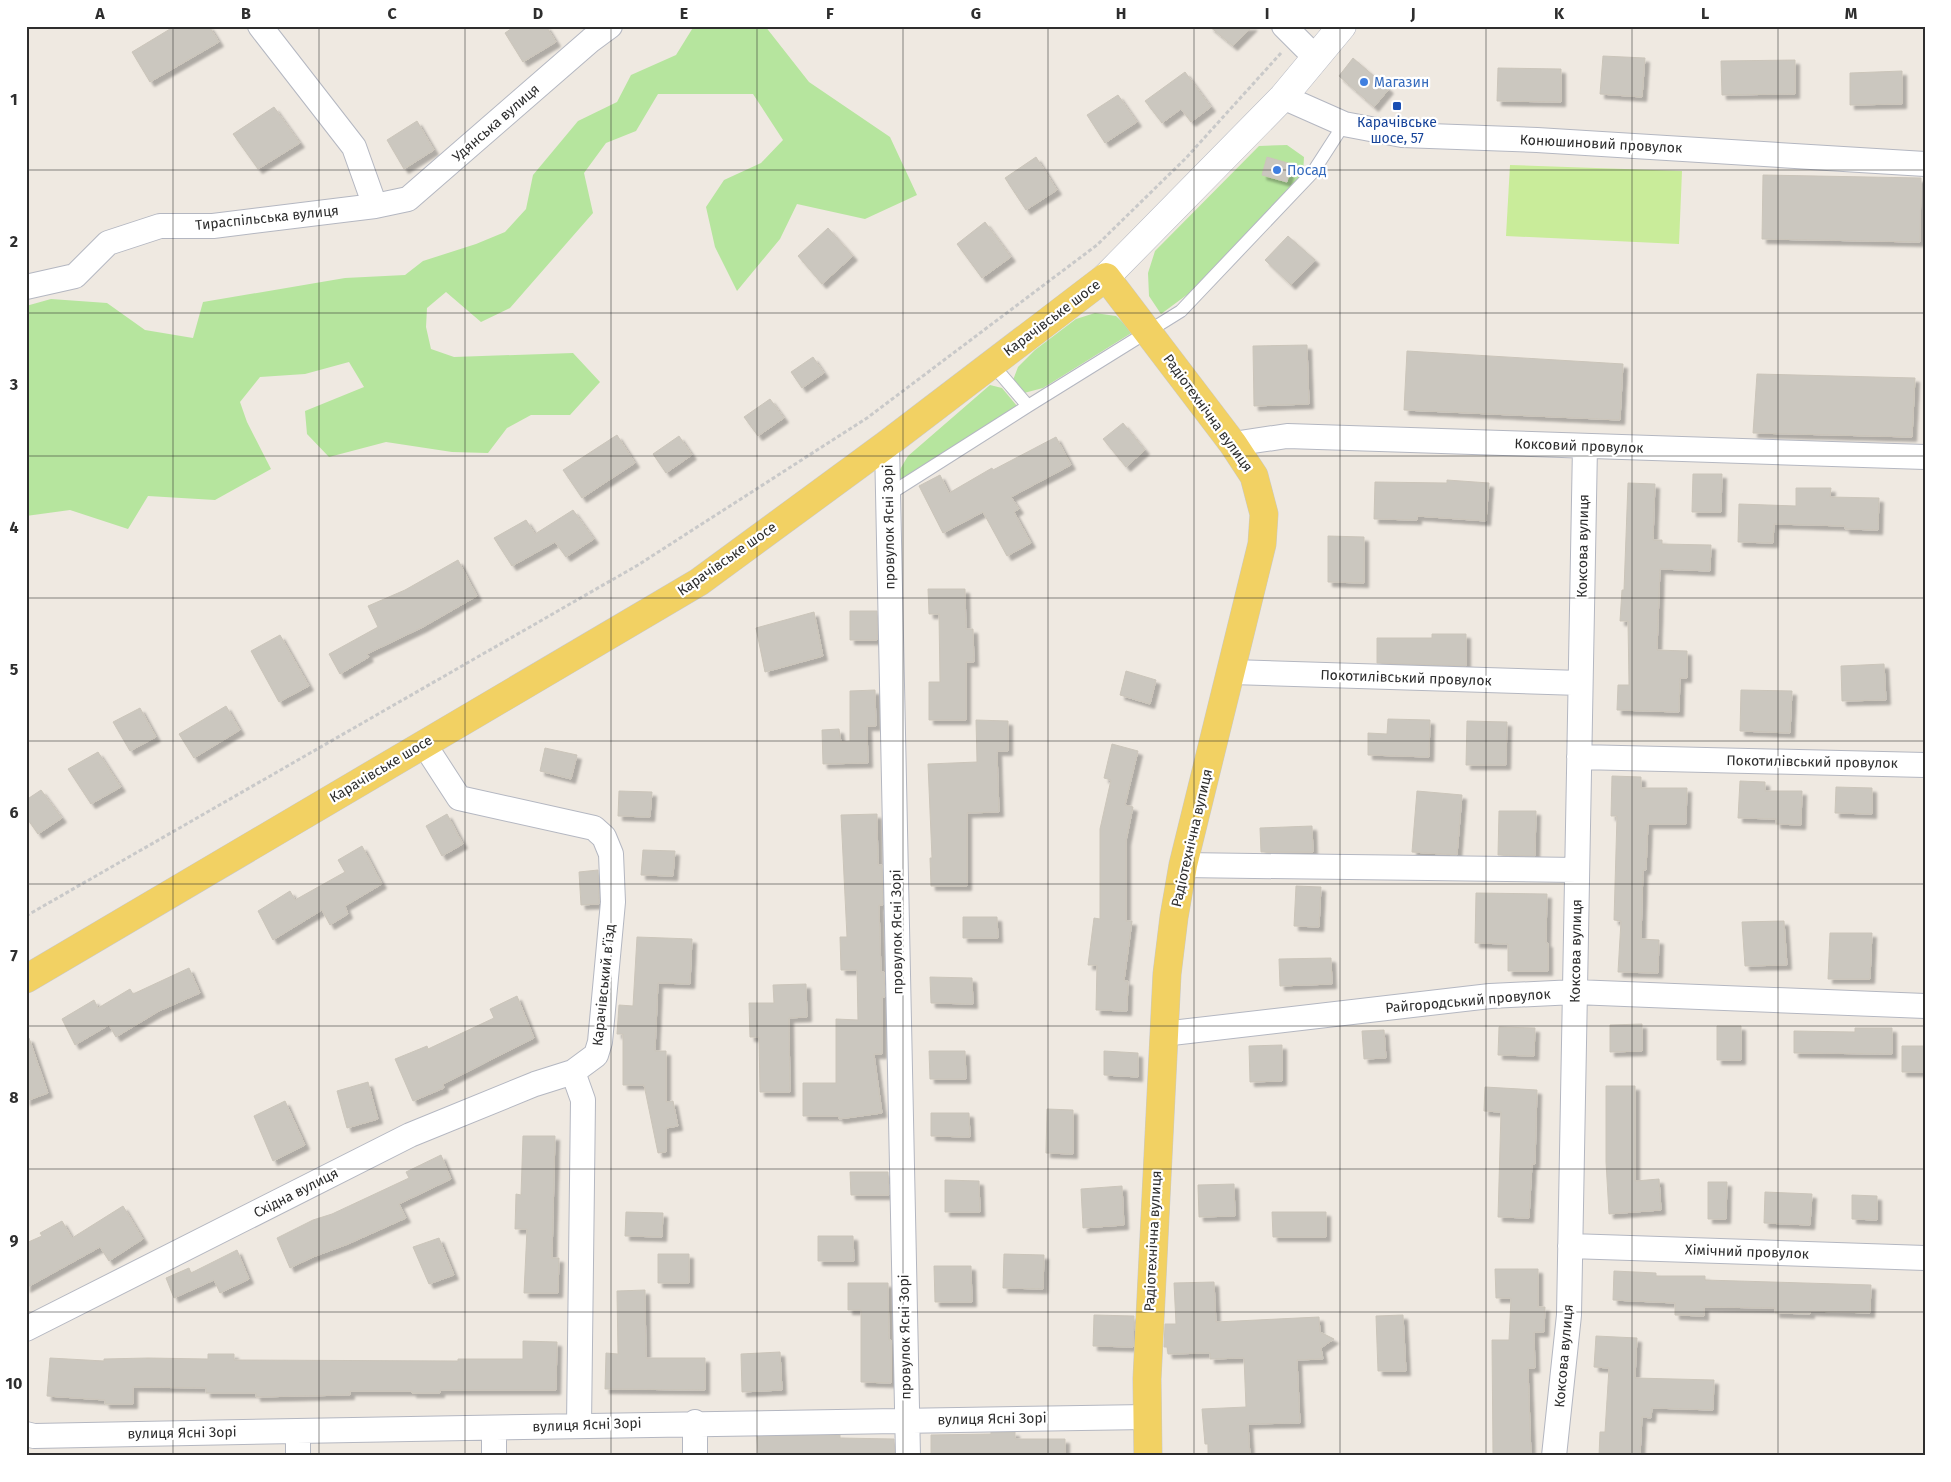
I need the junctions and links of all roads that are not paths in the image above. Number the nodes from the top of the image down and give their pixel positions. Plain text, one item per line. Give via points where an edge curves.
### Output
1 (260, 26) edge
2 (610, 26) edge
3 (1342, 26) edge
4 (1289, 32) edge
5 (587, 33) edge
6 (1316, 58) junction
7 (1283, 97) junction
8 (1344, 124) junction
9 (1925, 164) edge
10 (376, 206) junction
11 (1106, 277) junction
12 (26, 287) edge
13 (1148, 332) junction
14 (992, 364) junction
15 (1028, 406) junction
16 (887, 444) junction
17 (1233, 444) junction
18 (1585, 446) junction
19 (1925, 457) edge
20 (888, 495) junction
21 (1232, 672) junction
22 (1580, 683) junction
23 (424, 744) junction
24 (1579, 757) junction
25 (1925, 765) edge
26 (1184, 865) junction
27 (1577, 870) junction
28 (26, 979) edge
29 (1575, 992) junction
30 (1925, 1006) edge
31 (1163, 1034) junction
32 (573, 1072) junction
33 (1570, 1246) junction
34 (1925, 1258) edge
35 (26, 1329) edge
36 (1147, 1417) junction
37 (907, 1421) junction
38 (695, 1422) junction
39 (579, 1426) junction
40 (494, 1428) junction
41 (298, 1431) junction
42 (34, 1442) edge
43 (298, 1456) edge
44 (494, 1456) edge
45 (695, 1456) edge
46 (908, 1456) edge
47 (1148, 1456) edge
48 (1554, 1456) edge

1 - 10 street via 354,147
2 - 5 street, Удянська вулиця
3 - 6 main road, Карачівське шосе
4 - 6 street
5 - 10 street, Удянська вулиця via 408,199
6 - 7 main road, Карачівське шосе
7 - 8 street, Конюшиновий провулок
7 - 11 main road, Карачівське шосе
8 - 9 street, Конюшиновий провулок via 1402,135
8 - 13 lane via 1313,172 1181,311
10 - 12 street, Тираспільська вулиця via 213,226 160,226 108,243 75,276
11 - 13 main road, Радіотехнічна вулиця
11 - 14 main road, Карачівське шосе
13 - 15 lane
13 - 17 main road, Радіотехнічна вулиця
14 - 15 lane
14 - 16 main road, Карачівське шосе
15 - 20 lane
16 - 20 street, провулок Ясні Зорі
16 - 23 main road, Карачівське шосе via 699,582
17 - 18 street, Коксовий провулок via 1287,436
17 - 21 main road, Радіотехнічна вулиця via 1254,476 1264,514 1262,544
18 - 19 street, Коксовий провулок
18 - 22 street, Коксова вулиця
20 - 37 street, провулок Ясні Зорі
21 - 22 street, Покотилівський провулок
21 - 26 main road, Радіотехнічна вулиця
22 - 24 street, Коксова вулиця
23 - 28 main road, Карачівське шосе
23 - 32 street, Карачівський в’їзд via 458,798 594,828 604,837 611,854 613,902 600,1042 596,1055
24 - 25 street, Покотилівський провулок
24 - 27 street, Коксова вулиця
26 - 27 street
26 - 31 main road, Радіотехнічна вулиця via 1174,916
27 - 29 street, Коксова вулиця
29 - 30 street, Райгородський провулок
29 - 31 street, Райгородський провулок via 1490,996
29 - 33 street, Коксова вулиця
31 - 36 main road, Радіотехнічна вулиця
32 - 35 street, Східна вулиця via 535,1084 410,1135
32 - 39 street via 583,1100
33 - 34 street, Хімічний провулок
33 - 48 street, Коксова вулиця via 1569,1314
36 - 37 street, вулиця Ясні Зорі
36 - 47 main road, Радіотехнічна вулиця
37 - 38 street, вулиця Ясні Зорі
37 - 46 street, провулок Ясні Зорі
38 - 39 street, вулиця Ясні Зорі
38 - 45 street
39 - 40 street, вулиця Ясні Зорі
40 - 41 street, вулиця Ясні Зорі
40 - 44 street
41 - 42 street, вулиця Ясні Зорі
41 - 43 street

